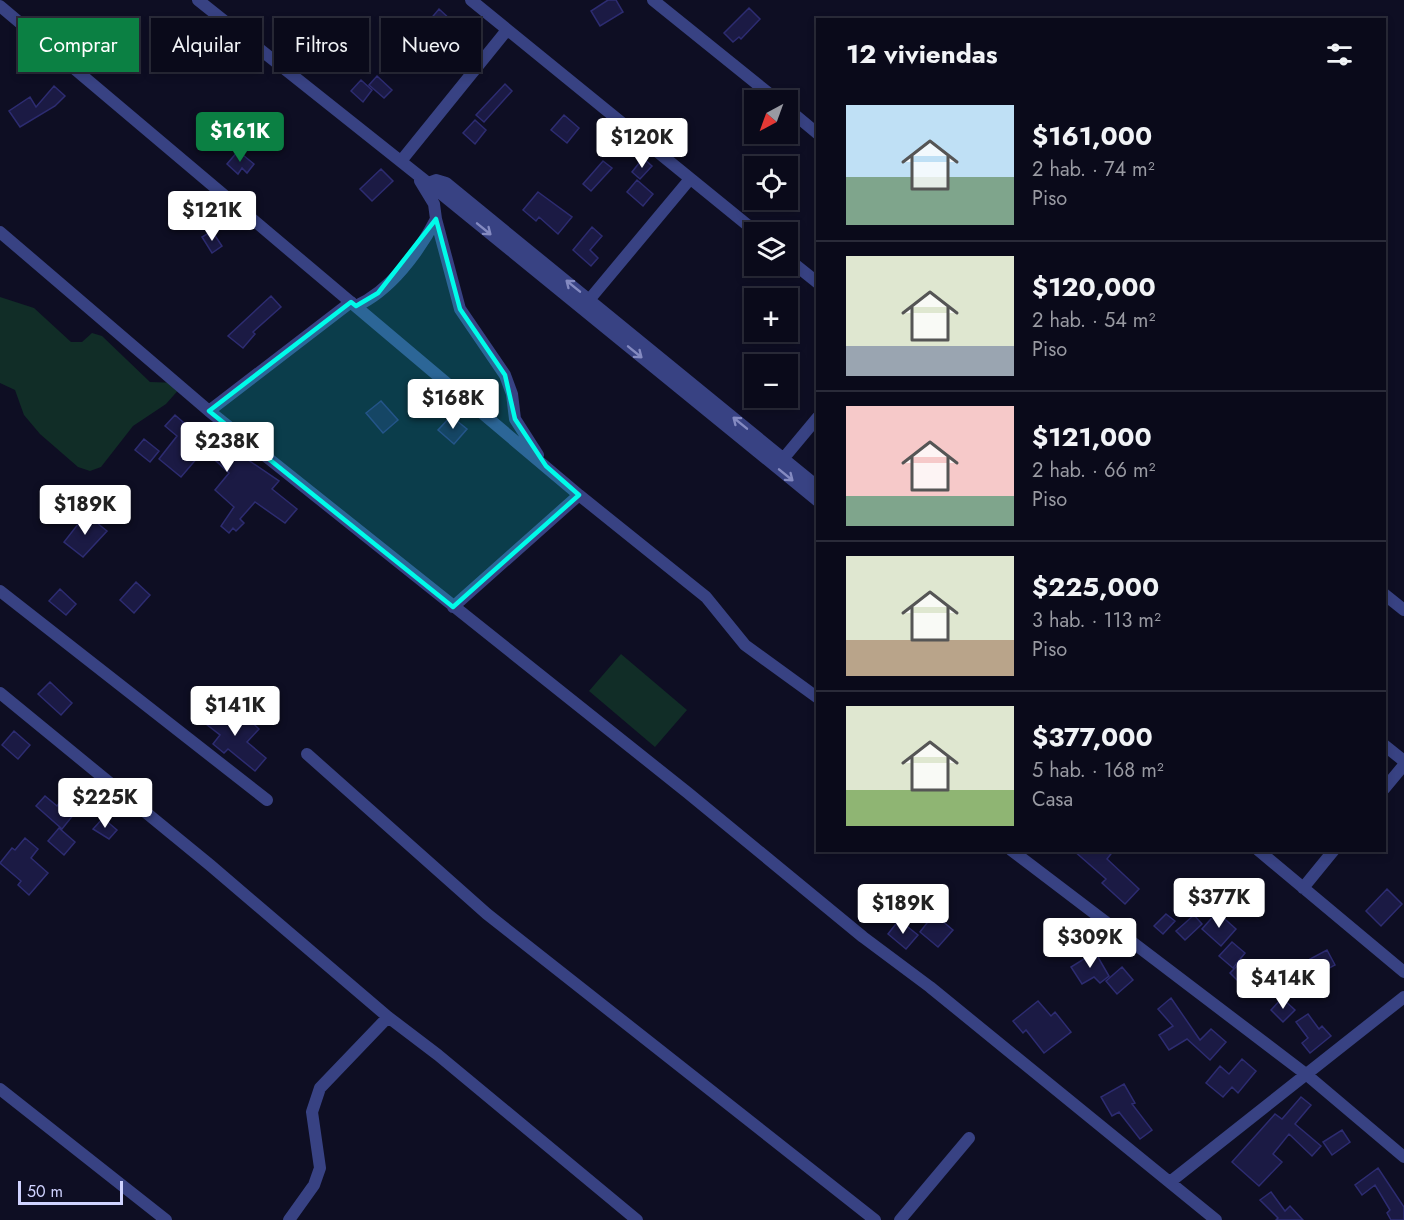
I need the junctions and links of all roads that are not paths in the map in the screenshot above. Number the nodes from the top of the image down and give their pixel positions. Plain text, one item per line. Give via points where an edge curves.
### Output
1 (198, 0) edge
2 (471, 0) edge
3 (653, 0) edge
4 (0, 6) edge
5 (507, 30) junction
6 (765, 90) edge
7 (798, 117) edge
8 (816, 132) edge
9 (401, 161) junction
10 (415, 173) junction
11 (690, 179) junction
12 (428, 183) junction
13 (436, 219) junction
14 (744, 222) edge
15 (0, 232) edge
16 (798, 267) edge
17 (816, 281) edge
18 (589, 300) junction
19 (354, 304) junction
20 (209, 411) junction
21 (816, 419) edge
22 (783, 459) junction
23 (546, 466) junction
24 (816, 485) edge
25 (579, 495) junction
26 (816, 499) edge
27 (0, 591) edge
28 (1386, 596) edge
29 (453, 607) junction
30 (1404, 610) edge
31 (0, 693) edge
32 (816, 697) edge
33 (1386, 747) edge
34 (307, 754) dead end
35 (1404, 763) edge
36 (1386, 786) edge
37 (267, 800) dead end
38 (1014, 852) edge
39 (1260, 852) edge
40 (1332, 852) edge
41 (1303, 888) junction
42 (1404, 972) edge
43 (1404, 997) edge
44 (388, 1017) junction
45 (1307, 1075) junction
46 (0, 1089) edge
47 (969, 1138) dead end
48 (1404, 1156) edge
49 (1170, 1182) junction
50 (166, 1220) edge
51 (289, 1220) edge
52 (637, 1220) edge
53 (875, 1220) edge
54 (900, 1220) edge
55 (1216, 1220) edge

1 - 9 street
2 - 5 street
3 - 6 street
4 - 19 street
5 - 9 street
5 - 11 street
7 - 8 street
9 - 10 street
10 - 12 street
10 - 13 street via 434,204
11 - 14 street
11 - 18 street
18 -> 12 street via 446,183
12 -> 26 street
13 - 19 street via 378,293
13 - 23 street via 460,309 505,375 515,419
15 - 20 street
16 - 17 street
22 -> 18 street
19 - 20 street
19 - 23 street
20 - 29 street
21 - 22 street
22 - 24 street
23 - 25 street
25 - 29 street
25 - 32 street via 706,597 745,645
27 - 37 street
28 - 30 street
29 - 49 street
31 - 44 street
33 - 35 street
34 - 53 street via 487,914
35 - 36 street
38 - 45 street
39 - 41 street
40 - 41 street
41 - 42 street
43 - 45 street
44 - 51 street via 320,1088 312,1112 320,1168 314,1185
44 - 52 street
45 - 48 street
45 - 49 street
46 - 50 street
47 - 54 street
49 - 55 street

